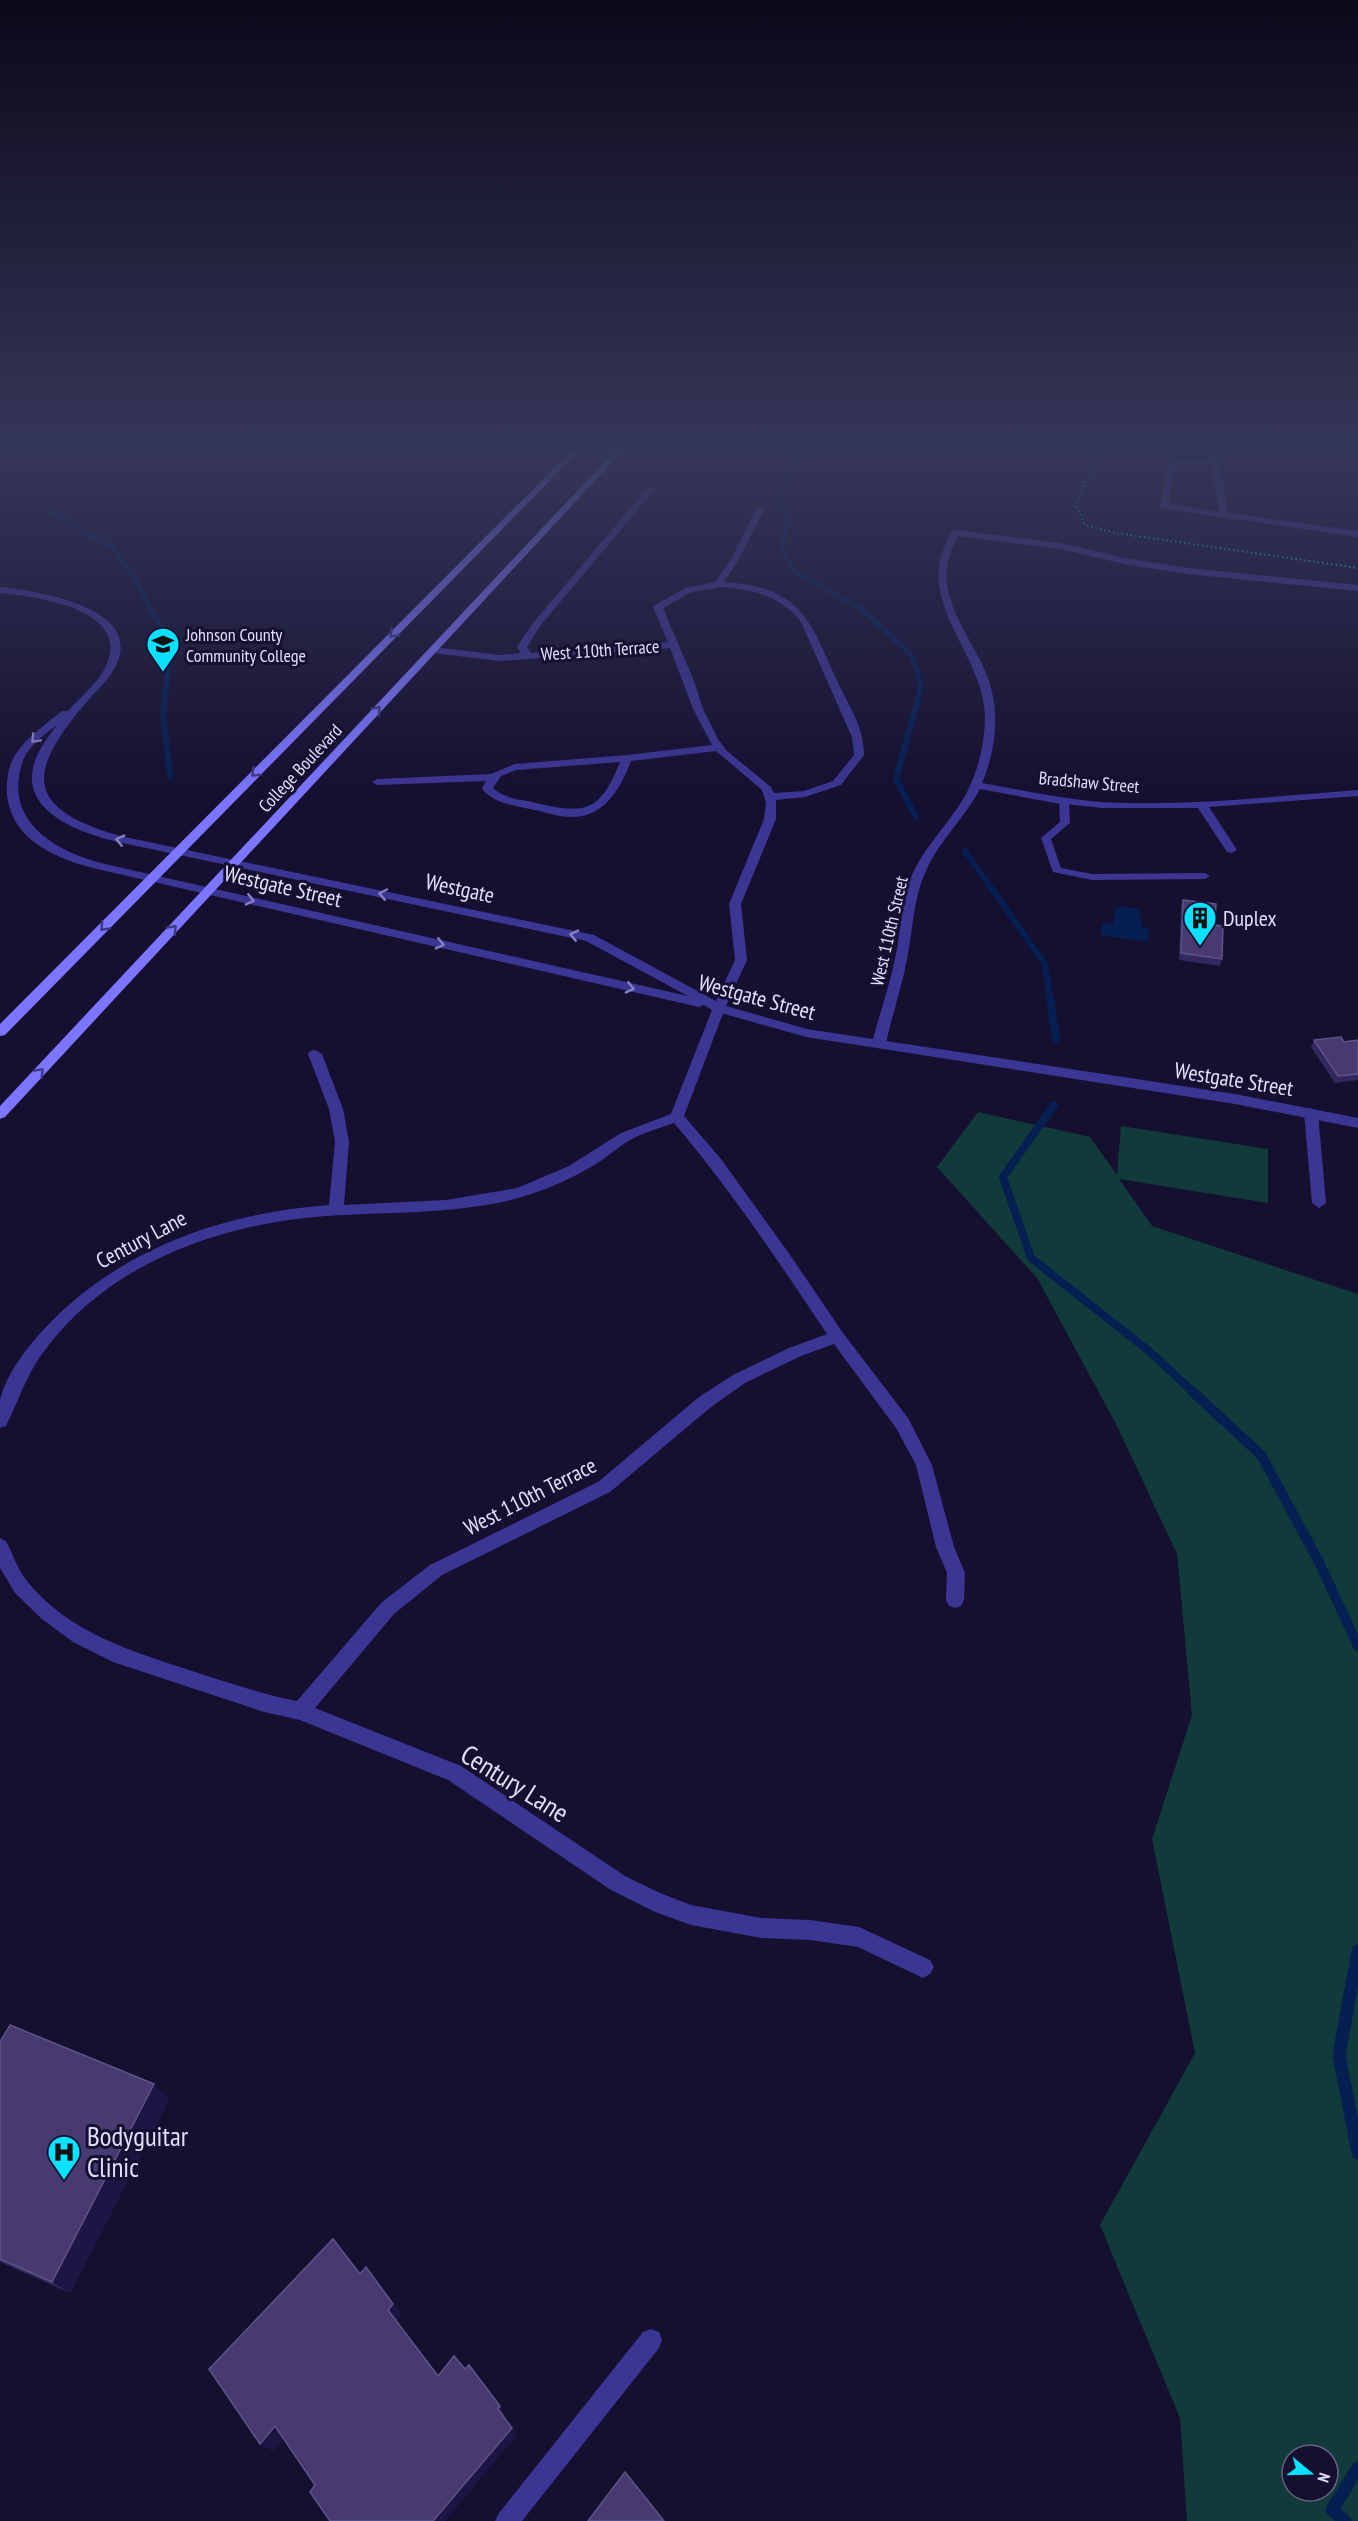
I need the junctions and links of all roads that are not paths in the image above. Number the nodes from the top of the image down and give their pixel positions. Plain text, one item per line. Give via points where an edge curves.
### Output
1 (465, 562) edge
2 (515, 562) edge
3 (590, 562) edge
4 (733, 562) edge
5 (943, 562) edge
6 (1128, 562) edge
7 (718, 584) junction
8 (1358, 588) edge
9 (0, 590) edge
10 (672, 645) junction
11 (433, 650) junction
12 (528, 656) junction
13 (80, 702) junction
14 (719, 747) junction
15 (627, 758) junction
16 (492, 777) junction
17 (377, 782) dead end
18 (976, 785) junction
19 (1358, 793) edge
20 (771, 797) junction
21 (1065, 801) junction
22 (1201, 804) junction
23 (1231, 850) dead end
24 (177, 852) junction
25 (234, 863) junction
26 (1205, 876) dead end
27 (152, 878) junction
28 (209, 891) junction
29 (719, 1008) junction
30 (0, 1032) edge
31 (879, 1043) junction
32 (315, 1054) dead end
33 (1311, 1113) junction
34 (0, 1114) edge
35 (677, 1117) junction
36 (1358, 1123) edge
37 (1319, 1203) dead end
38 (336, 1210) junction
39 (837, 1337) junction
40 (0, 1421) edge
41 (1, 1553) edge
42 (955, 1600) dead end
43 (301, 1711) junction
44 (923, 1967) dead end
45 (651, 2340) dead end
46 (507, 2521) edge

1 -> 24 main road, College Boulevard
2 - 11 main road, College Boulevard
3 - 12 street, West 110th Terrace via 536,625 522,647
4 - 7 street
5 - 18 street, West 110th Street via 941,580 946,604 976,659 990,712 988,741
6 - 8 street, West 110th Street
7 - 10 street, West 110th Terrace via 694,588 658,607
7 - 20 street, West 110th Terrace via 762,591 802,616 856,733 859,755 837,783 805,794
9 - 13 street via 31,593 86,609 102,620 113,635 111,666
10 - 12 street, West 110th Terrace
10 - 14 street, West 110th Terrace via 698,709
11 - 12 street, West 110th Terrace via 500,658
25 -> 11 main road, College Boulevard
24 -> 13 street, Westgate via 93,833 58,814 45,801 37,784 40,760
13 -> 27 street, Westgate Street via 39,733 18,758 6,782 6,800 23,831 40,844 87,863
14 - 15 street
14 - 20 street, West 110th Terrace
15 - 16 street via 515,767
15 - 16 street via 620,777 600,805 573,815 494,797 487,788
16 - 17 street
18 - 21 street, Bradshaw Street
18 - 31 street, West 110th Street via 918,874
19 - 22 street, Bradshaw Street
20 - 29 street via 770,819 735,904 741,960
21 - 22 street, Bradshaw Street via 1102,805
21 - 26 lane via 1065,822 1046,838 1057,870 1092,877
22 - 23 street
24 - 25 street, Westgate
24 - 27 main road, College Boulevard
25 - 28 main road, College Boulevard
29 -> 25 street, Westgate via 590,938
27 - 28 street, Westgate Street
27 -> 30 main road, College Boulevard
28 -> 29 street, Westgate Street
34 -> 28 main road, College Boulevard
29 - 31 street, Westgate Street via 806,1033
29 - 35 street
31 - 33 street, Westgate Street
32 - 38 street via 336,1109 342,1142
33 - 36 street, Westgate Street
33 - 37 street
35 - 38 street, Century Lane via 628,1134 576,1169 507,1196 469,1204
35 - 39 street via 716,1163
38 - 40 street, Century Lane via 270,1216 234,1224 195,1236 131,1266 93,1292 37,1348 4,1406
39 - 42 street via 902,1423 924,1465 945,1547 956,1573
39 - 43 street, West 110th Terrace via 739,1379 705,1402 604,1487 436,1570 388,1608
41 - 43 street, Century Lane via 21,1587 79,1636 131,1659 264,1703
43 - 44 street, Century Lane via 454,1773 618,1883 655,1902 691,1915 761,1928 860,1937
45 - 46 lane

